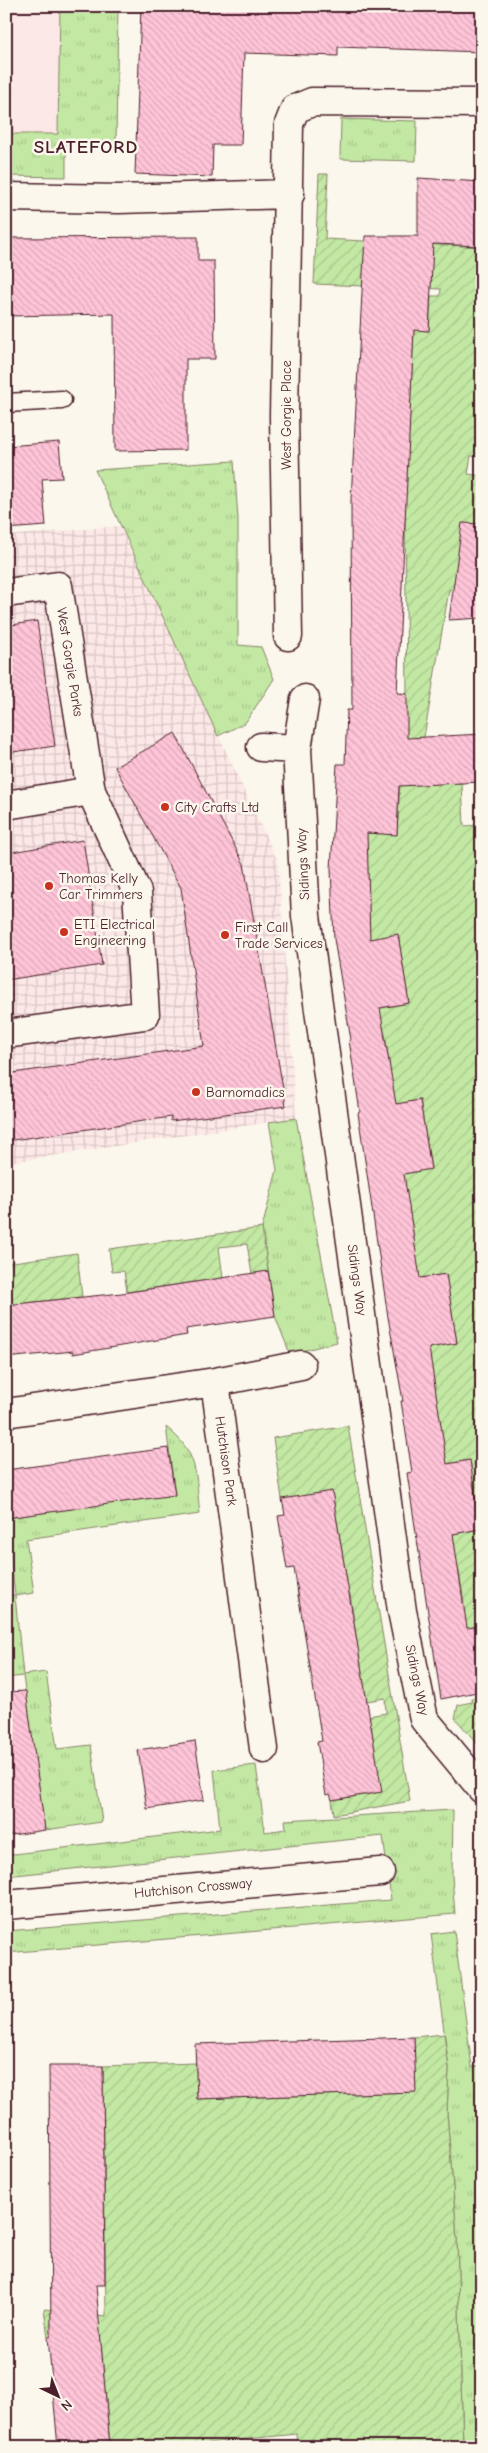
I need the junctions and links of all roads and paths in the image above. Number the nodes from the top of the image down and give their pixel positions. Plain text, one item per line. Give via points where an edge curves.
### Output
1 (482, 103) edge
2 (290, 194) junction
3 (6, 197) edge
4 (62, 400) dead end
5 (6, 403) edge
6 (6, 593) edge
7 (288, 636) dead end
8 (305, 699) dead end
9 (261, 747) dead end
10 (298, 749) junction
11 (90, 791) junction
12 (6, 805) edge
13 (6, 1034) edge
14 (301, 1365) dead end
15 (215, 1382) junction
16 (6, 1413) edge
17 (264, 1749) dead end
18 (482, 1789) edge
19 (380, 1872) dead end
20 (6, 1905) edge

1 - 2 street, West Gorgie Place via 312,102 295,109 289,124
2 - 3 street via 119,199
2 - 7 street, West Gorgie Place via 284,416
4 - 5 lane
6 - 11 street, West Gorgie Parks via 58,586
8 - 10 street, Sidings Way
9 - 10 street
10 - 18 street, Sidings Way via 306,916 402,1611 424,1719
11 - 12 street
11 - 13 street, West Gorgie Parks via 137,892 146,1015
14 - 15 street
15 - 16 street
15 - 17 street, Hutchison Park
19 - 20 street, Hutchison Crossway

